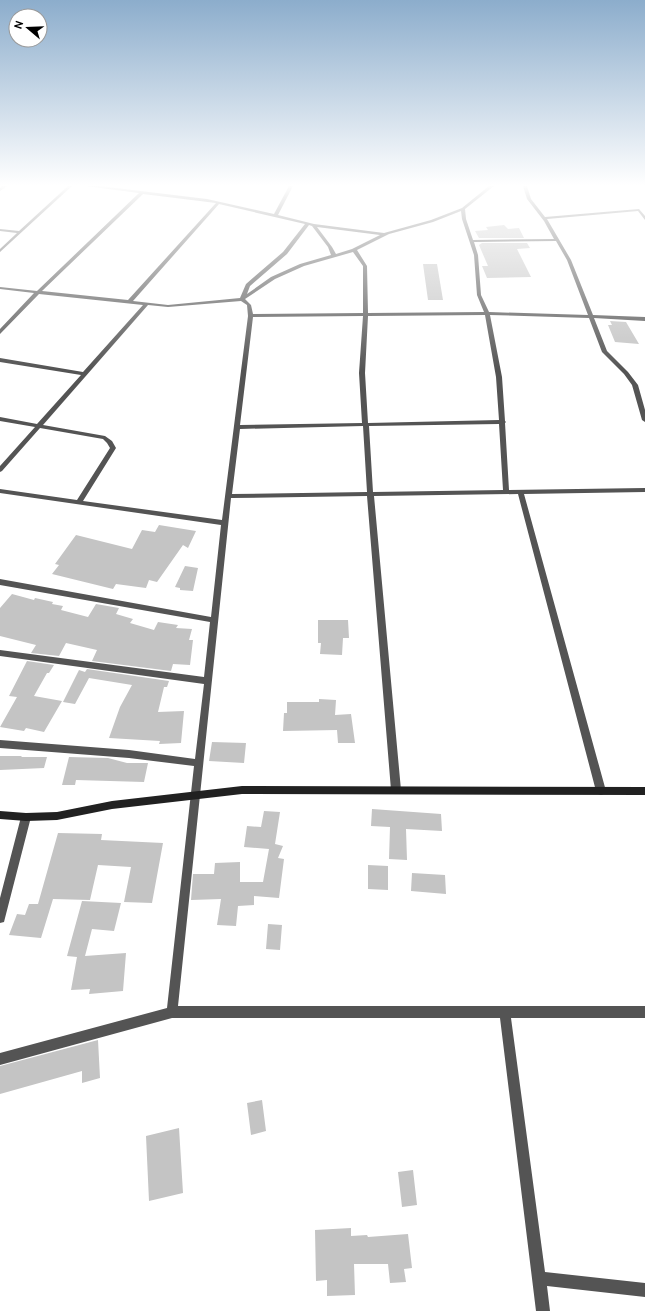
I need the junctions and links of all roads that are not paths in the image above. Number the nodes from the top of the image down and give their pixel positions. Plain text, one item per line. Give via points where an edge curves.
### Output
1 (85, 247) edge
2 (179, 247) edge
3 (290, 247) edge
4 (332, 247) edge
5 (360, 247) edge
6 (474, 247) edge
7 (561, 247) edge
8 (354, 250) junction
9 (334, 256) junction
10 (0, 288) edge
11 (38, 292) junction
12 (242, 299) junction
13 (130, 302) junction
14 (146, 304) junction
15 (487, 314) junction
16 (366, 315) junction
17 (251, 316) junction
18 (590, 316) junction
19 (645, 319) edge
20 (0, 332) edge
21 (0, 360) edge
22 (85, 374) junction
23 (0, 419) edge
24 (645, 420) edge
25 (503, 422) junction
26 (39, 426) junction
27 (366, 426) junction
28 (237, 427) junction
29 (0, 470) edge
30 (520, 490) junction
31 (645, 490) edge
32 (0, 491) edge
33 (506, 491) junction
34 (370, 493) junction
35 (228, 496) junction
36 (79, 502) junction
37 (226, 522) junction
38 (0, 582) edge
39 (214, 620) junction
40 (0, 653) edge
41 (208, 681) junction
42 (0, 744) edge
43 (198, 763) junction
44 (396, 790) junction
45 (601, 791) junction
46 (645, 791) edge
47 (195, 795) junction
48 (0, 815) edge
49 (26, 817) junction
50 (0, 918) edge
51 (172, 1012) junction
52 (505, 1012) junction
53 (645, 1012) edge
54 (0, 1059) edge
55 (538, 1278) junction
56 (645, 1290) edge
57 (542, 1311) edge

1 - 11 street
2 - 13 street
3 - 12 street via 248,285
4 - 9 street
5 - 8 street
6 - 15 street via 479,295
7 - 18 street via 569,260
8 - 9 street
8 - 16 street via 365,266
9 - 12 street via 302,265 273,278
10 - 11 street
11 - 13 street
11 - 20 street
12 - 14 street via 168,306
12 - 17 street via 249,305
13 - 14 street
14 - 22 street
15 - 16 street
15 - 18 street
15 - 25 street via 499,377
16 - 17 street
16 - 27 street via 362,373
17 - 28 street
18 - 19 street
18 - 24 street via 605,352 626,372 635,385
21 - 22 street
22 - 26 street
23 - 26 street
25 - 27 street
25 - 33 street
26 - 29 street
26 - 36 street via 105,438 110,442 113,448
27 - 28 street
27 - 34 street
28 - 35 street
30 - 31 street
30 - 33 street
30 - 45 street
32 - 36 street
33 - 34 street
34 - 35 street
34 - 44 street
35 - 37 street
36 - 37 street
37 - 39 street
38 - 39 street
39 - 41 street
40 - 41 street
41 - 43 street
42 - 43 street via 129,754
43 - 47 street
44 - 45 street
44 - 47 street via 242,790
45 - 46 street
47 - 49 street via 112,805 57,816
47 - 51 street
48 - 49 street
49 - 50 street
51 - 52 street
51 - 54 street
52 - 53 street
52 - 55 street
55 - 56 street
55 - 57 street

